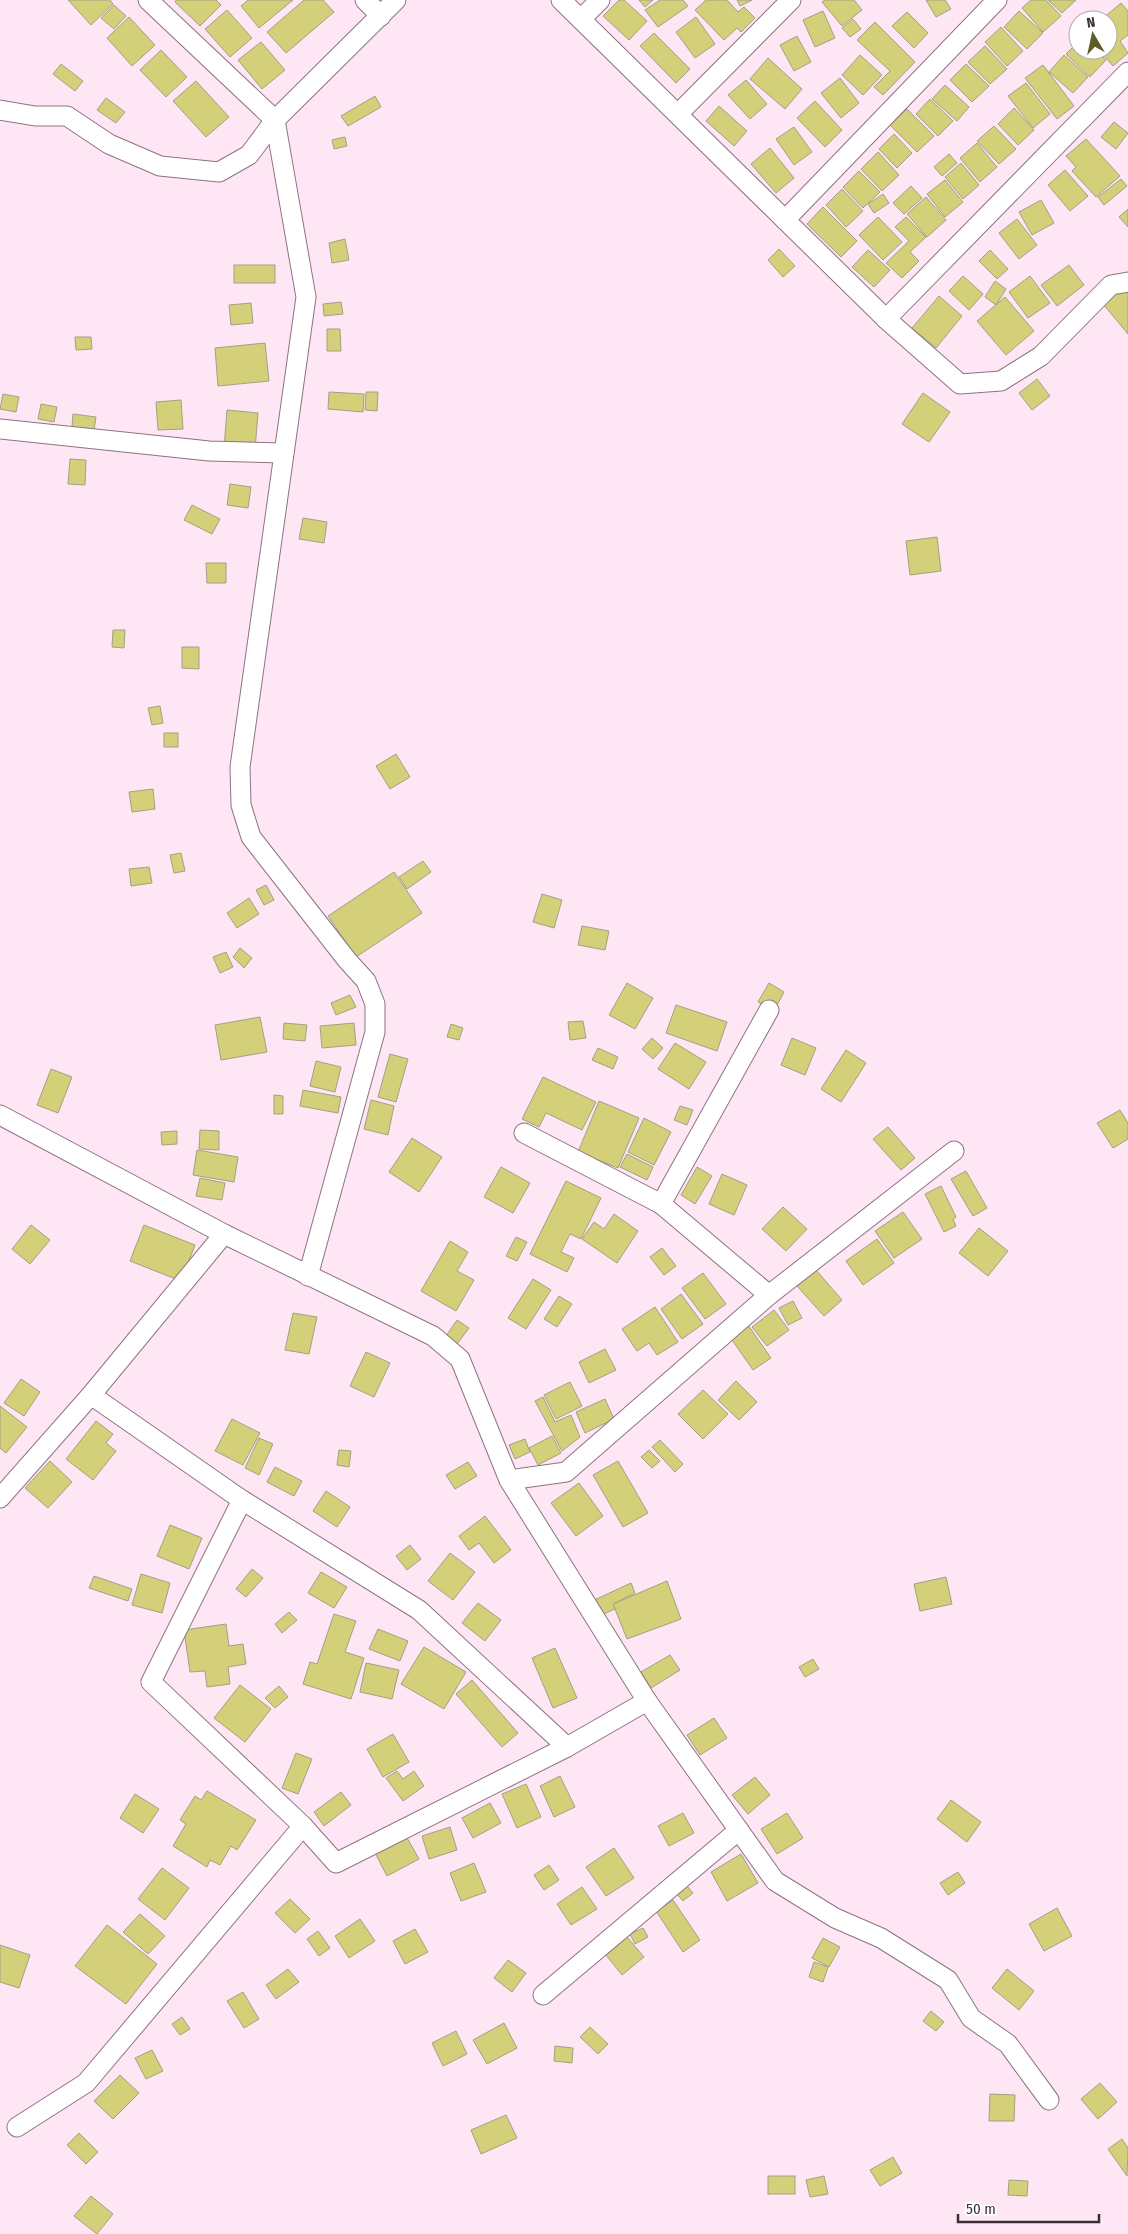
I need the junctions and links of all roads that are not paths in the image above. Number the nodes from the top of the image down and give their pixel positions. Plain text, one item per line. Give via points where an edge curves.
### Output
1 (148, 0) edge
2 (365, 0) edge
3 (396, 0) edge
4 (561, 0) edge
5 (600, 0) edge
6 (791, 0) edge
7 (997, 0) edge
8 (381, 16) junction
9 (581, 19) junction
10 (1128, 72) edge
11 (0, 110) edge
12 (678, 114) junction
13 (275, 120) junction
14 (785, 220) junction
15 (1128, 282) edge
16 (886, 319) junction
17 (0, 429) edge
18 (284, 453) junction
19 (769, 1010) dead end
20 (0, 1116) edge
21 (524, 1133) dead end
22 (954, 1151) dead end
23 (661, 1204) junction
24 (224, 1234) junction
25 (308, 1276) junction
26 (769, 1295) junction
27 (91, 1395) junction
28 (509, 1480) junction
29 (0, 1498) edge
30 (242, 1500) junction
31 (647, 1701) junction
32 (567, 1747) junction
33 (303, 1826) junction
34 (739, 1830) junction
35 (542, 1995) dead end
36 (1049, 2100) dead end
37 (17, 2128) dead end

1 - 13 street
2 - 8 street
3 - 8 street
4 - 9 street
5 - 9 street
6 - 12 street
7 - 14 street
8 - 13 street
9 - 12 street
10 - 16 street
11 - 13 street via 35,116 67,116 109,144 160,166 219,172 249,155
12 - 14 street
13 - 18 street via 306,297
14 - 16 street
15 - 16 street via 1111,285 1041,356 1002,381 960,384
17 - 18 street via 209,451
18 - 25 street via 240,767 241,805 251,837 366,981 374,1004 375,1032
19 - 23 street
20 - 24 street
21 - 23 street
22 - 26 street
23 - 26 street
24 - 25 street
24 - 27 street
25 - 28 street via 433,1336 460,1359
26 - 28 street via 566,1472
27 - 29 street
27 - 30 street
28 - 31 street
30 - 32 street via 419,1610
30 - 33 street via 151,1682
31 - 32 street
31 - 34 street
32 - 33 street via 336,1863
33 - 37 street via 86,2083
34 - 35 street
34 - 36 street via 775,1880 835,1918 881,1938 948,1980 971,2018 1008,2044

